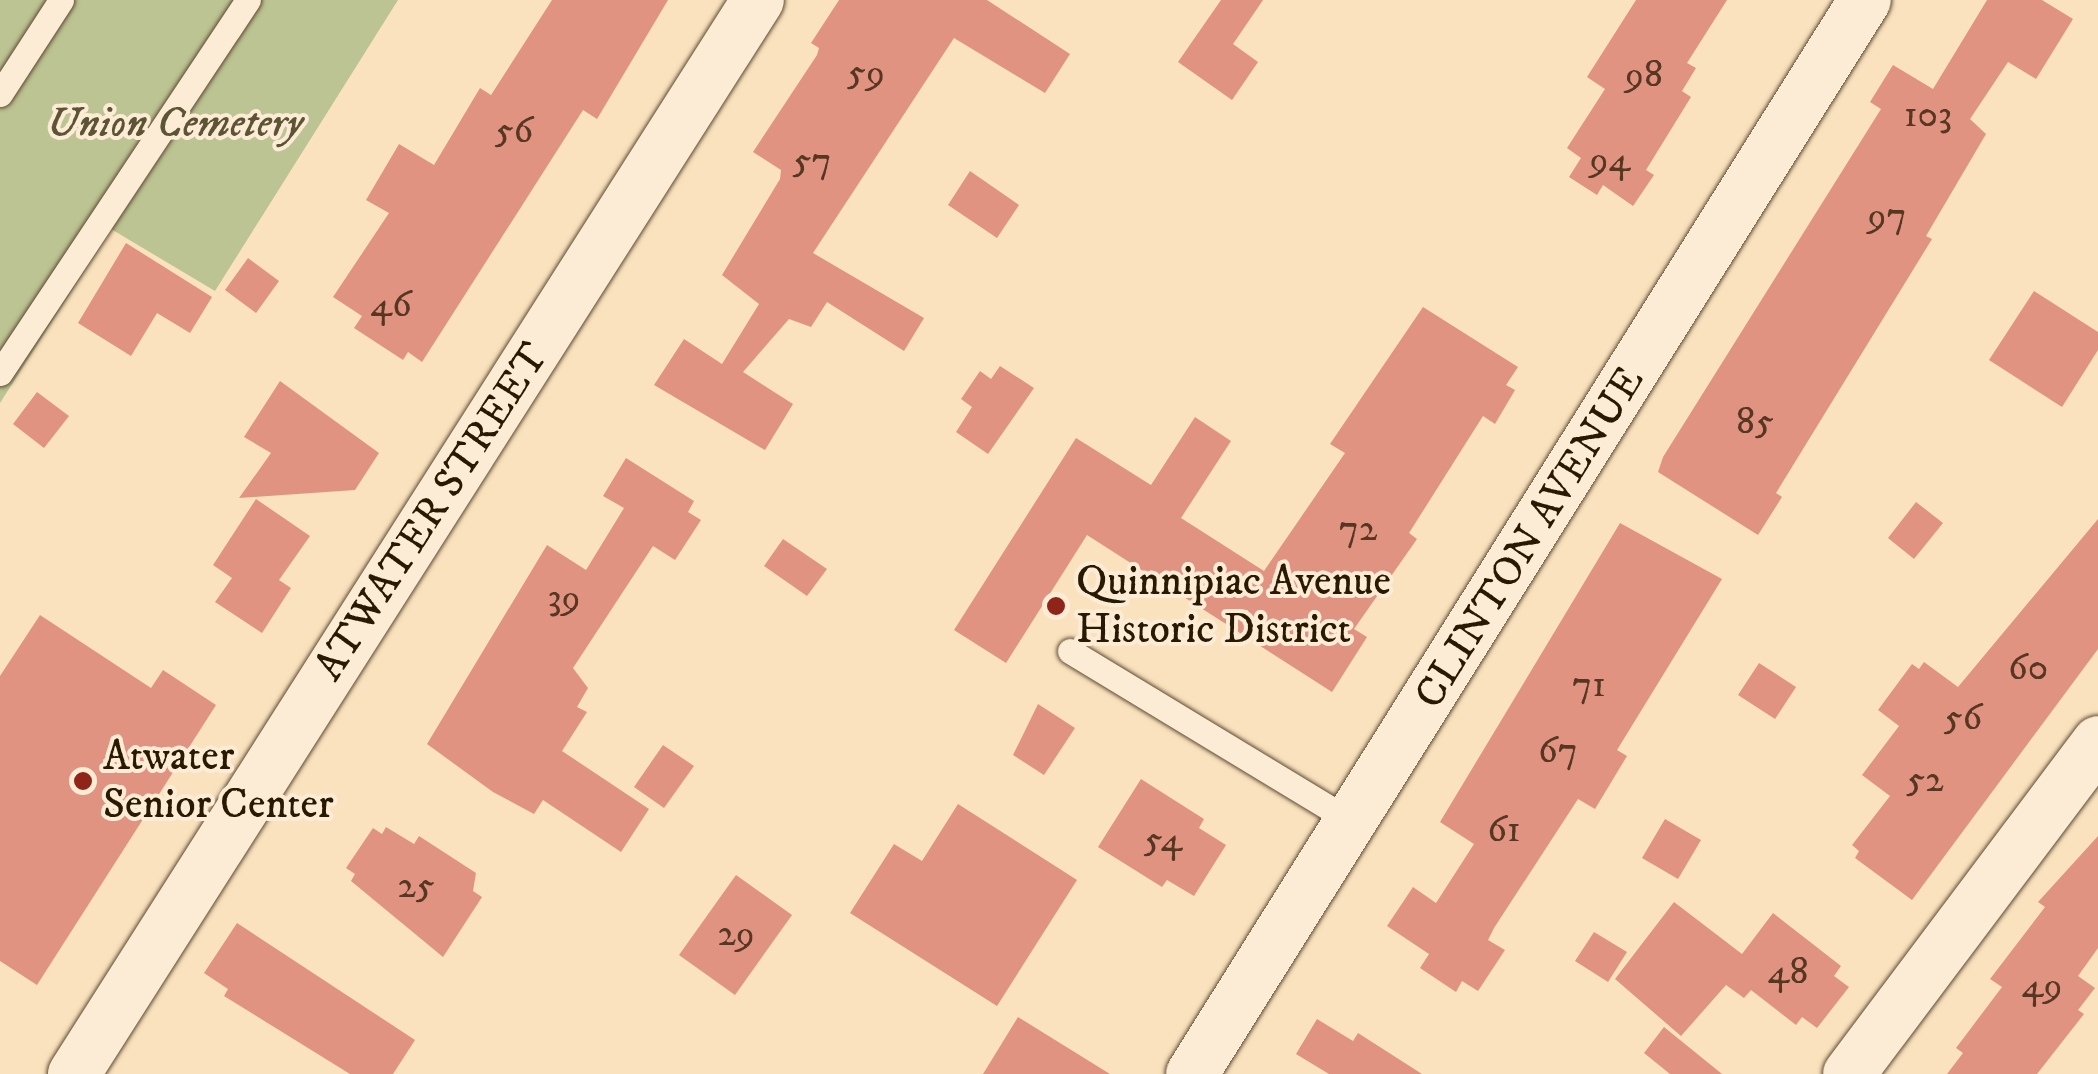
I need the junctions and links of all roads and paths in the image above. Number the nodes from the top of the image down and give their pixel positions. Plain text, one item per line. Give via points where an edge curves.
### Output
1 (61, 0) edge
2 (248, 0) edge
3 (758, 0) edge
4 (1865, 0) edge
5 (0, 94) edge
6 (0, 373) edge
7 (1070, 651) dead end
8 (2098, 742) edge
9 (1352, 822) junction
10 (74, 1074) edge
11 (1192, 1074) edge
12 (1849, 1074) edge

1 - 5 lane
2 - 6 lane
3 - 10 street, ATWATER STREET
4 - 9 street, CLINTON AVENUE
7 - 9 lane
8 - 12 street
9 - 11 street, CLINTON AVENUE

